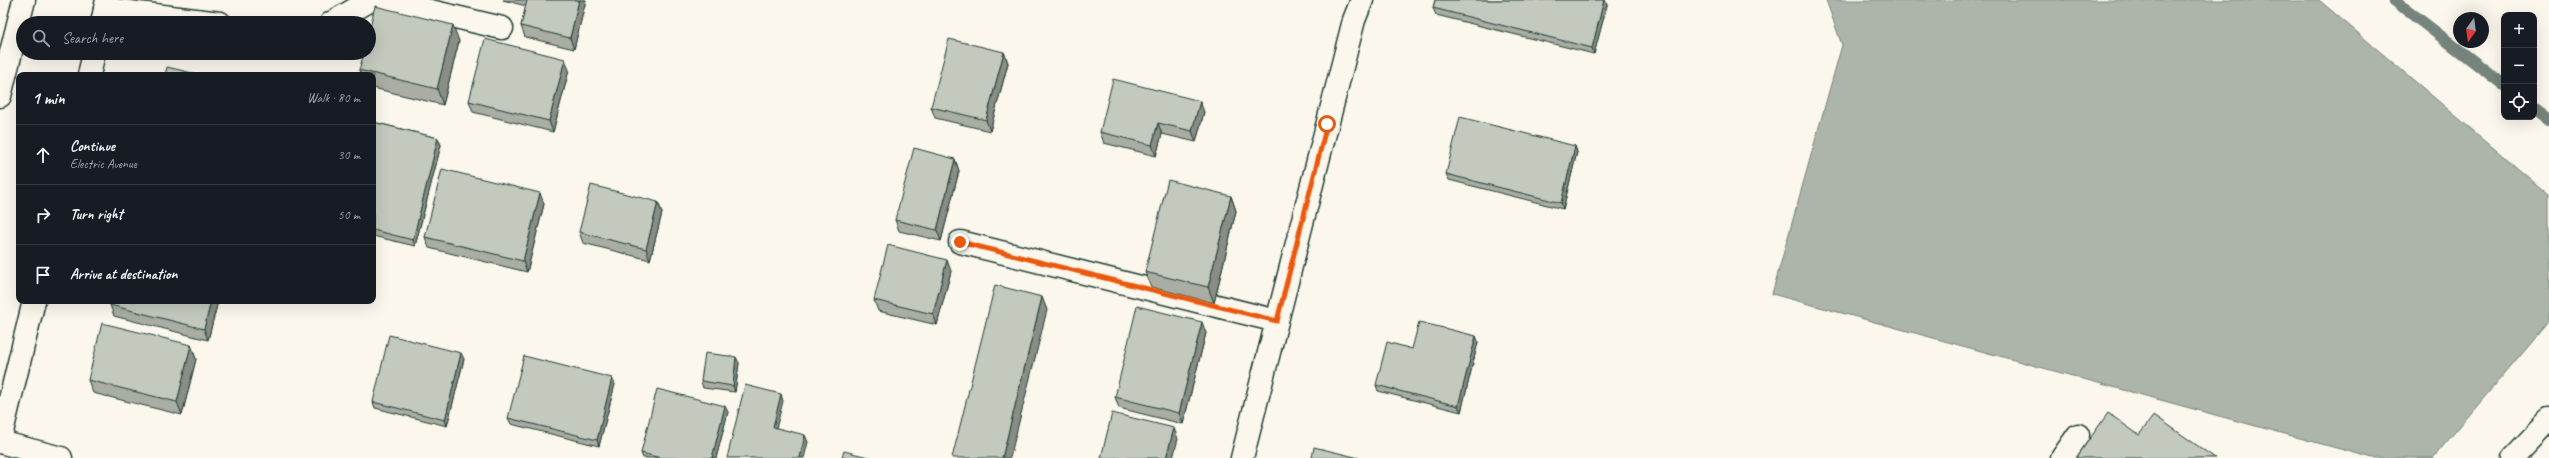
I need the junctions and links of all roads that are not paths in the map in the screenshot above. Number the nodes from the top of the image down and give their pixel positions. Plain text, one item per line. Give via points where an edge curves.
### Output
1 (24, 0) edge
2 (371, 0) edge
3 (384, 0) edge
4 (1362, 0) edge
5 (105, 11) edge
6 (20, 16) edge
7 (153, 16) edge
8 (343, 16) edge
9 (502, 28) dead end
10 (16, 32) edge
11 (92, 60) edge
12 (90, 72) edge
13 (0, 96) edge
14 (960, 242) dead end
15 (33, 304) edge
16 (1277, 321) junction
17 (2547, 422) edge
18 (2078, 435) dead end
19 (0, 441) edge
20 (61, 458) edge
21 (1242, 458) edge
22 (2062, 458) edge
23 (2513, 458) edge

1 - 6 street
2 - 8 street
3 - 9 street
4 - 16 street via 1354,20
5 - 7 street
10 - 13 street
11 - 12 street
14 - 16 street
15 - 19 street
16 - 21 street
17 - 23 street
18 - 22 street
19 - 20 street

